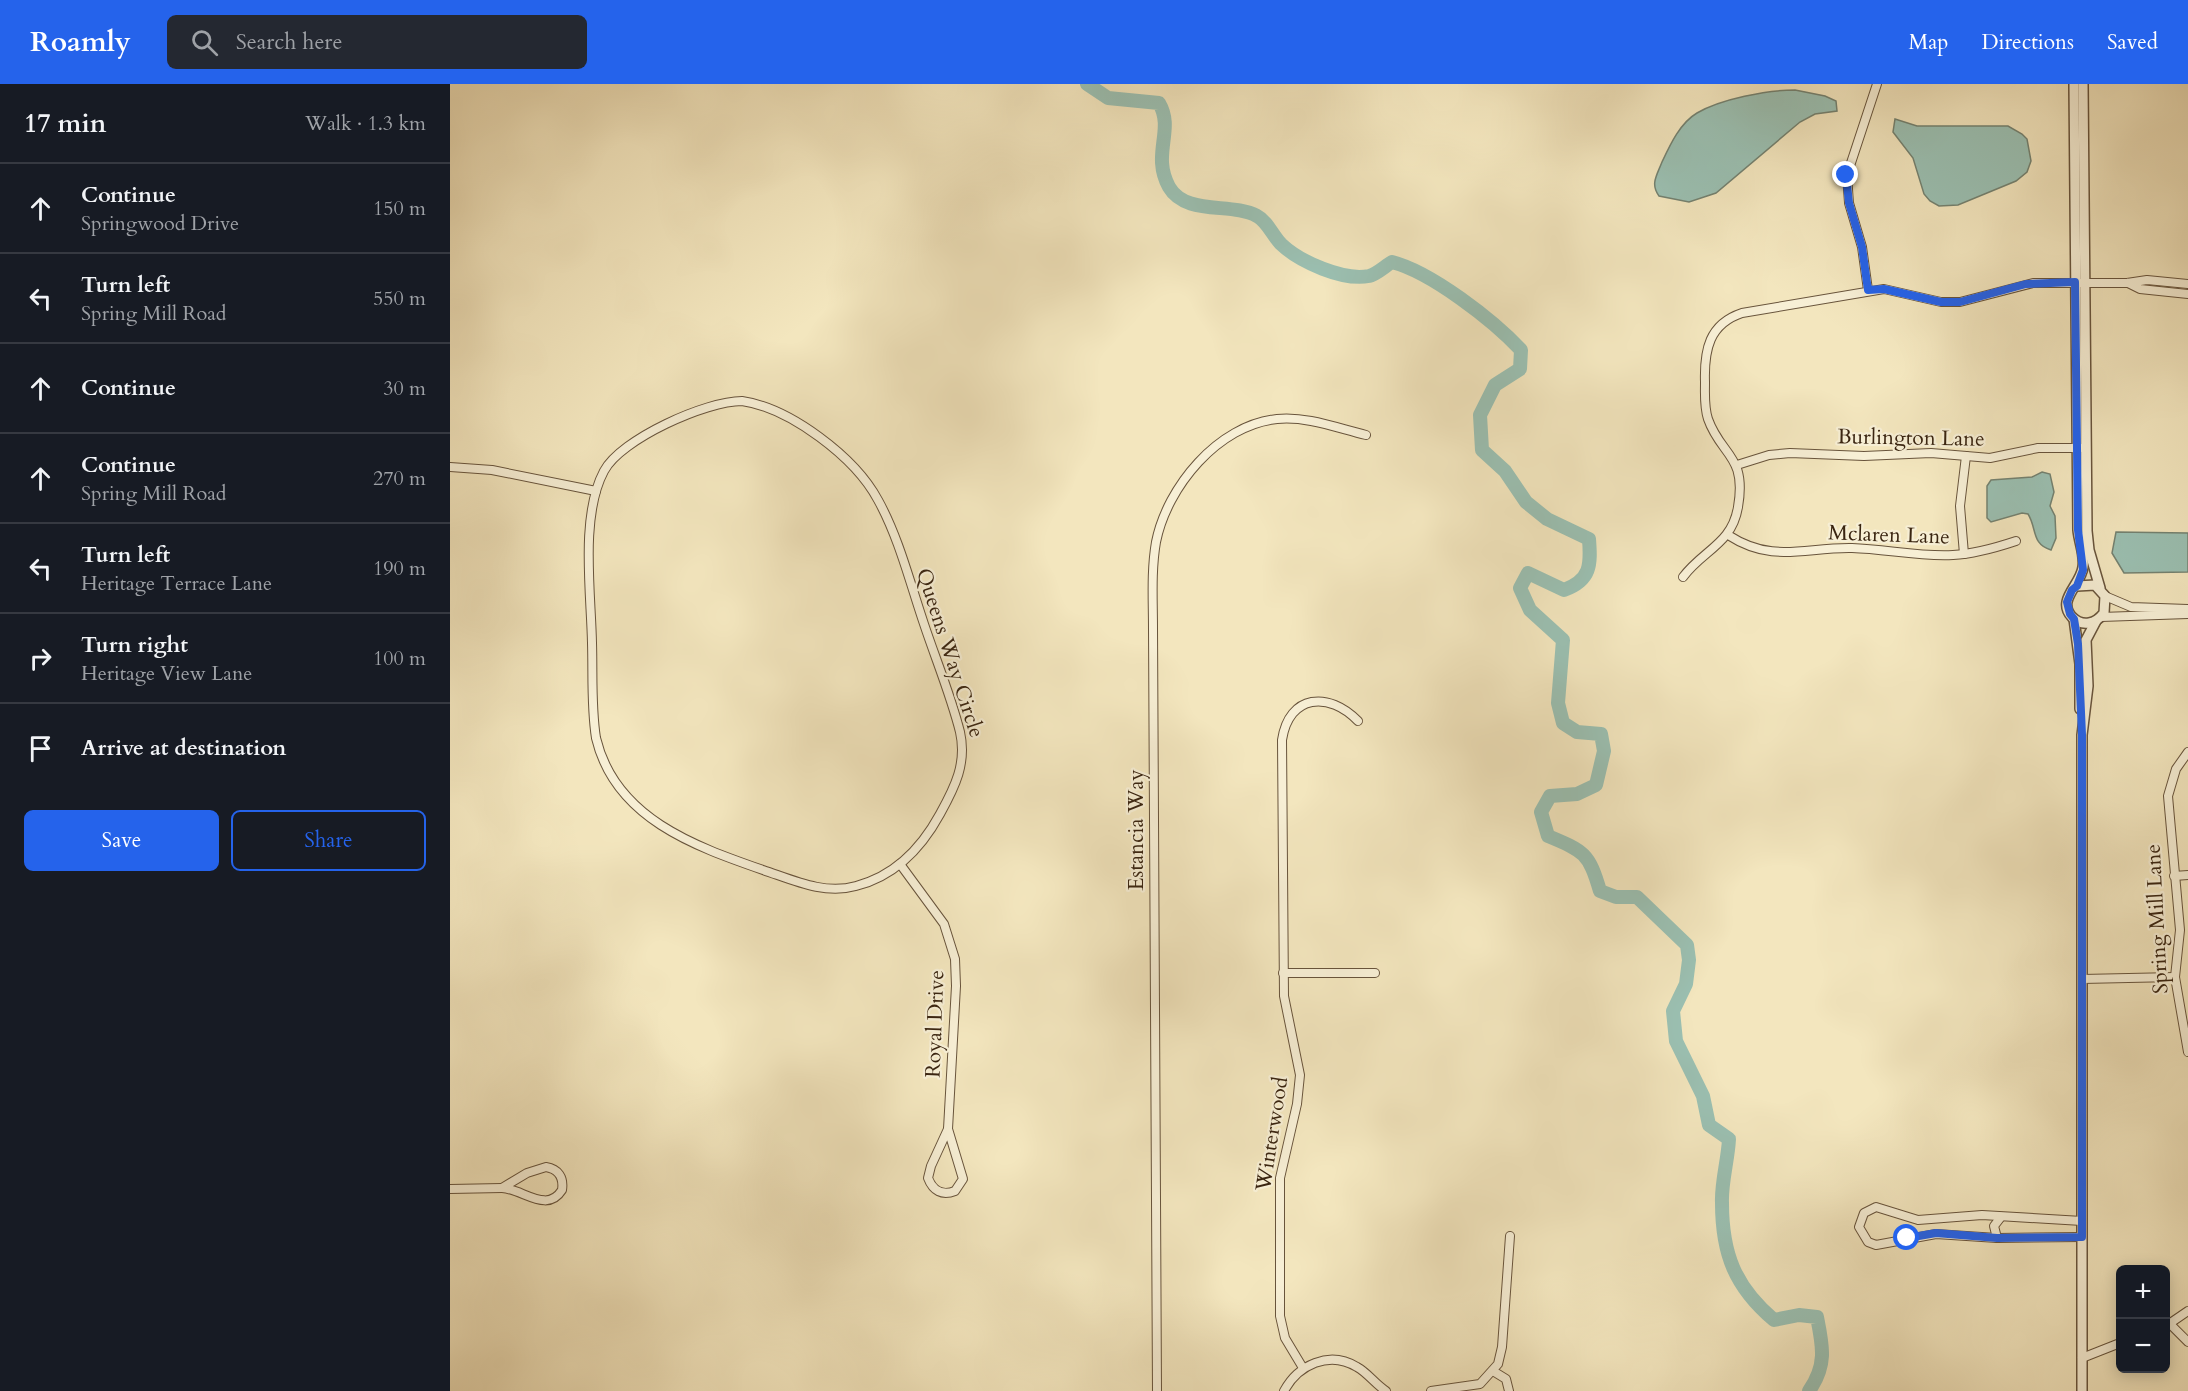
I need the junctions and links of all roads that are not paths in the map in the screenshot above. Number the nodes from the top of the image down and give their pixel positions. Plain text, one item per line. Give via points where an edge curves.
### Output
1 (1877, 84) edge
2 (2074, 84) edge
3 (2083, 84) edge
4 (2080, 282) junction
5 (2127, 283) junction
6 (2188, 284) edge
7 (1868, 290) junction
8 (2188, 294) edge
9 (1366, 435) dead end
10 (2082, 448) junction
11 (1966, 456) junction
12 (1737, 465) junction
13 (450, 467) edge
14 (596, 491) junction
15 (1728, 535) junction
16 (2016, 542) dead end
17 (1964, 554) junction
18 (1683, 577) dead end
19 (2077, 586) junction
20 (2102, 592) junction
21 (2188, 609) edge
22 (2188, 614) edge
23 (2074, 619) junction
24 (2098, 619) junction
25 (1358, 721) dead end
26 (2082, 735) junction
27 (2188, 752) edge
28 (900, 864) junction
29 (2188, 875) edge
30 (2174, 876) junction
31 (1283, 973) junction
32 (1375, 973) dead end
33 (2175, 977) junction
34 (2082, 979) junction
35 (2187, 1031) edge
36 (2188, 1052) edge
37 (948, 1129) junction
38 (502, 1188) junction
39 (450, 1189) edge
40 (2001, 1216) junction
41 (2082, 1221) junction
42 (1510, 1236) dead end
43 (2082, 1237) junction
44 (1997, 1238) junction
45 (2188, 1311) edge
46 (2170, 1324) edge
47 (2170, 1327) edge
48 (2188, 1342) edge
49 (2116, 1345) edge
50 (2082, 1358) junction
51 (1303, 1368) junction
52 (1493, 1371) junction
53 (1483, 1388) edge
54 (1157, 1391) edge
55 (1284, 1391) edge
56 (1386, 1391) edge
57 (1431, 1391) edge
58 (1509, 1391) edge
59 (2082, 1391) edge

1 - 7 street via 1846,175
2 - 4 street
3 - 4 street
4 - 5 street
4 - 7 street via 2026,284 1960,302 1941,302 1884,289
4 - 10 street
5 - 6 street via 2147,280
5 - 8 street via 2140,289
7 - 12 street via 1742,313 1717,327 1704,359 1706,410 1710,424
9 - 54 street, Estancia Way via 1293,419 1243,430 1208,453 1195,467 1169,504 1156,540 1153,653
10 - 11 street, Burlington Lane via 2038,448 1990,458
10 - 19 street via 2078,530 2083,566
10 - 20 street via 2088,543
11 - 12 street, Burlington Lane via 1790,453
11 - 17 street via 1960,506
12 - 15 street via 1738,504
13 - 14 street via 492,470
14 - 28 street, Queens Way Circle via 590,539 595,729 605,766 621,791 655,822 687,841 806,884 831,889 857,886
14 - 28 street, Queens Way Circle via 609,463 629,445 710,405 742,400 775,410 811,430 870,487 886,516 903,564 963,751 959,776 931,831
15 - 17 street, Mclaren Lane via 1764,552 1847,548
15 - 18 street
16 - 17 street, Mclaren Lane
19 - 20 street via 2089,584
19 - 23 street via 2067,602
20 - 21 street via 2131,607
20 - 24 street via 2106,607
22 - 24 street
23 - 24 street via 2085,623
23 - 26 street
24 - 26 street via 2086,639 2088,686
25 - 31 street, Winterwood via 1333,702 1314,701 1294,713 1283,733
26 - 34 street
27 - 30 street, Spring Mill Lane via 2176,769 2168,796
28 - 37 street, Royal Drive via 944,924 955,959
29 - 30 street
30 - 33 street, Spring Mill Lane via 2180,930
31 - 32 street
31 - 51 street, Winterwood via 1300,1075 1280,1178 1280,1317 1285,1338
33 - 34 street
33 - 35 street, Spring Mill Lane
34 - 41 street
35 - 36 street, Spring Mill Lane
37 - 37 street, Royal Drive via 928,1178 933,1188 943,1193 955,1191 963,1179
38 - 38 street via 543,1202 555,1198 563,1184 560,1174 546,1167
38 - 39 street
40 - 41 street
40 - 44 street via 1995,1222
40 - 44 street via 1918,1220 1876,1207 1860,1220 1862,1234 1876,1245 1936,1233
41 - 43 street
42 - 52 street via 1502,1347
43 - 44 street
43 - 50 street
45 - 46 street
47 - 48 street
49 - 50 street
50 - 59 street
51 - 55 street
51 - 56 street via 1322,1360 1347,1362
52 - 53 street
52 - 58 street via 1506,1379
53 - 57 street

